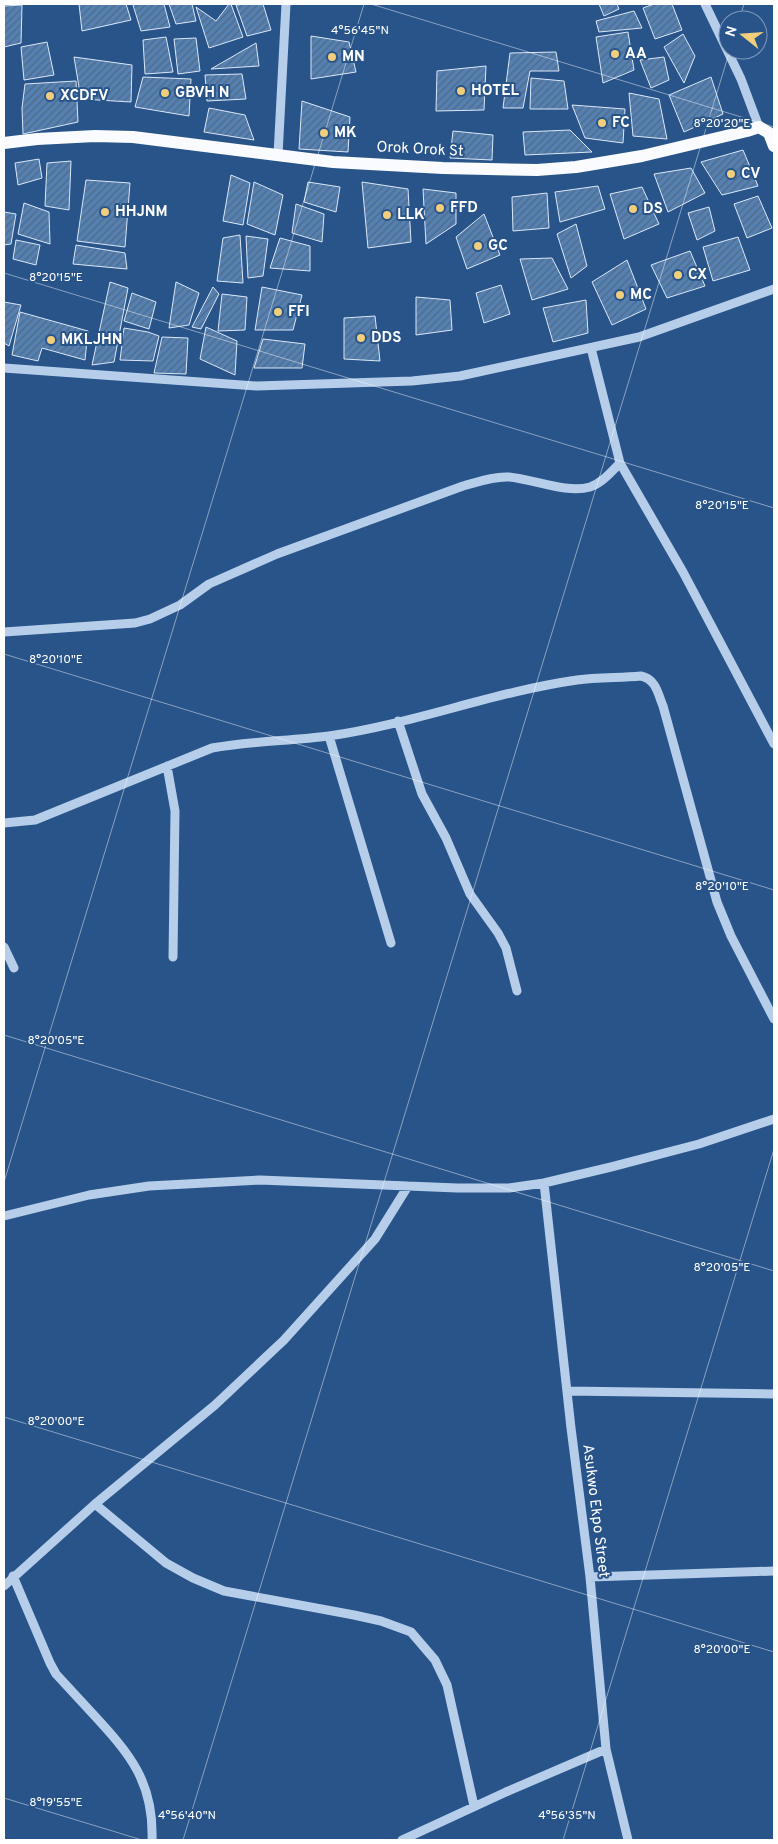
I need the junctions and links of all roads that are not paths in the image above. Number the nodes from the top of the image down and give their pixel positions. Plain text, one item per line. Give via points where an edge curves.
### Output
1 (286, 4) edge
2 (705, 4) edge
3 (768, 131) edge
4 (4, 143) edge
5 (774, 146) edge
6 (278, 155) junction
7 (774, 289) edge
8 (591, 348) junction
9 (4, 368) edge
10 (620, 462) junction
11 (4, 632) edge
12 (398, 721) junction
13 (329, 736) junction
14 (774, 744) edge
15 (167, 766) junction
16 (4, 823) edge
17 (392, 943) dead end
18 (4, 947) edge
19 (173, 957) dead end
20 (14, 968) dead end
21 (517, 991) dead end
22 (774, 1019) edge
23 (774, 1119) edge
24 (544, 1183) junction
25 (408, 1186) junction
26 (4, 1216) edge
27 (566, 1391) junction
28 (774, 1394) edge
29 (95, 1504) junction
30 (774, 1571) edge
31 (13, 1576) junction
32 (590, 1577) junction
33 (4, 1586) edge
34 (606, 1749) junction
35 (474, 1806) junction
36 (152, 1840) edge
37 (402, 1840) edge
38 (628, 1840) edge

1 - 6 street
2 - 3 street
3 - 5 main road
3 - 6 main road, Orok Orok St via 746,132 642,156 537,170 333,162
4 - 6 main road, Orok Orok St via 95,136 133,137
7 - 8 street via 639,337
8 - 9 street via 460,376 257,386
8 - 10 street
10 - 11 street via 606,478 590,487 569,488 507,477 463,486 270,557 209,584 180,605 135,624
10 - 14 street via 683,572
12 - 13 street
12 - 21 street via 422,794 446,838 470,894 506,948
12 - 22 street via 578,680 649,678 663,706 716,902
13 - 15 street via 228,745
13 - 17 street
15 - 16 street via 35,820
15 - 19 street via 174,812
18 - 20 street
23 - 24 street via 699,1144
24 - 25 street via 490,1188
24 - 27 street, Asukwo Ekpo Street
25 - 26 street via 260,1180 149,1186 89,1195
25 - 29 street via 375,1239 284,1340 215,1405
27 - 28 street
27 - 32 street, Asukwo Ekpo Street
29 - 31 street
29 - 35 street via 166,1563 224,1591 372,1619 410,1632 435,1660 447,1685
30 - 32 street
31 - 33 street
31 - 36 street via 56,1674 118,1741 136,1766 153,1820
32 - 34 street, Asukwo Ekpo Street
34 - 35 street
34 - 38 street, Asukwo Ekpo Street
35 - 37 street

